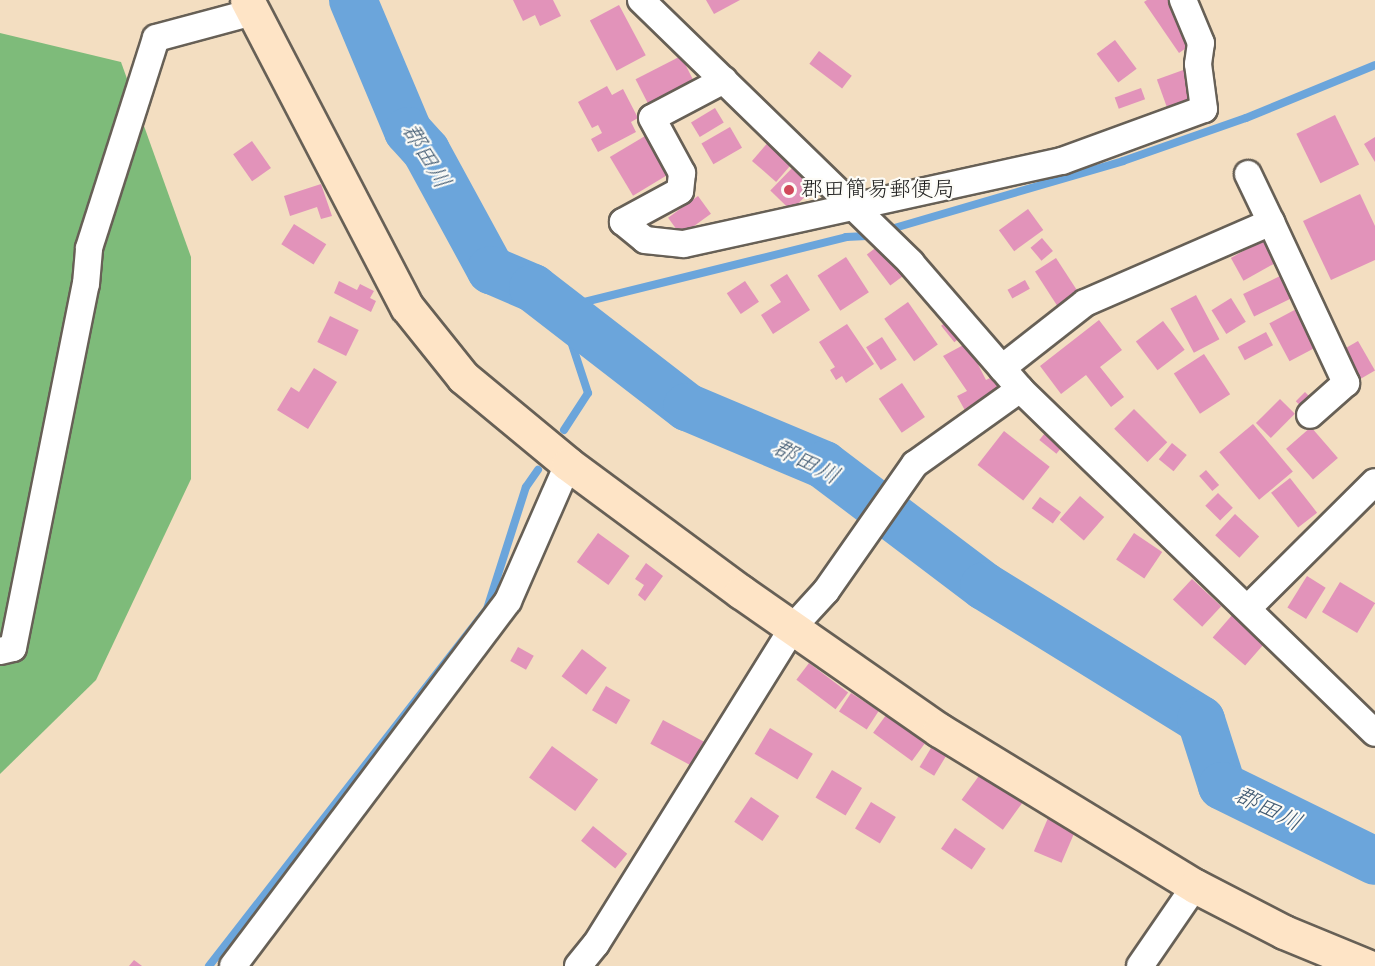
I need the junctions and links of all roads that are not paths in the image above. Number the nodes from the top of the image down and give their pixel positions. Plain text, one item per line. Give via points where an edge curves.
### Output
1 (641, 0) edge
2 (1183, 0) edge
3 (250, 6) edge
4 (723, 80) junction
5 (1248, 174) dead end
6 (860, 214) junction
7 (1271, 222) junction
8 (1002, 368) junction
9 (1020, 388) junction
10 (1310, 415) dead end
11 (568, 464) junction
12 (1375, 482) edge
13 (1249, 608) junction
14 (794, 627) junction
15 (0, 651) edge
16 (1375, 733) edge
17 (1196, 886) junction
18 (233, 966) edge
19 (578, 966) edge
20 (1140, 966) edge
21 (1367, 966) edge

1 - 4 street
2 - 6 street via 1201,43 1198,64 1204,109 1062,161
3 - 11 street via 407,307 463,377
3 - 15 street via 156,38 89,249 86,284 13,648
4 - 6 street
4 - 6 street via 652,118 682,173 680,190 623,222 645,240 684,244
5 - 7 street
6 - 8 street
7 - 8 street via 1085,303
7 - 10 street via 1346,383
8 - 9 street
9 - 13 street
9 - 14 street via 915,464 826,591
11 - 14 street
11 - 18 street via 508,601
12 - 13 street
13 - 16 street
14 - 17 street via 939,730
14 - 19 street via 596,944
17 - 20 street
17 - 21 street via 1284,932

